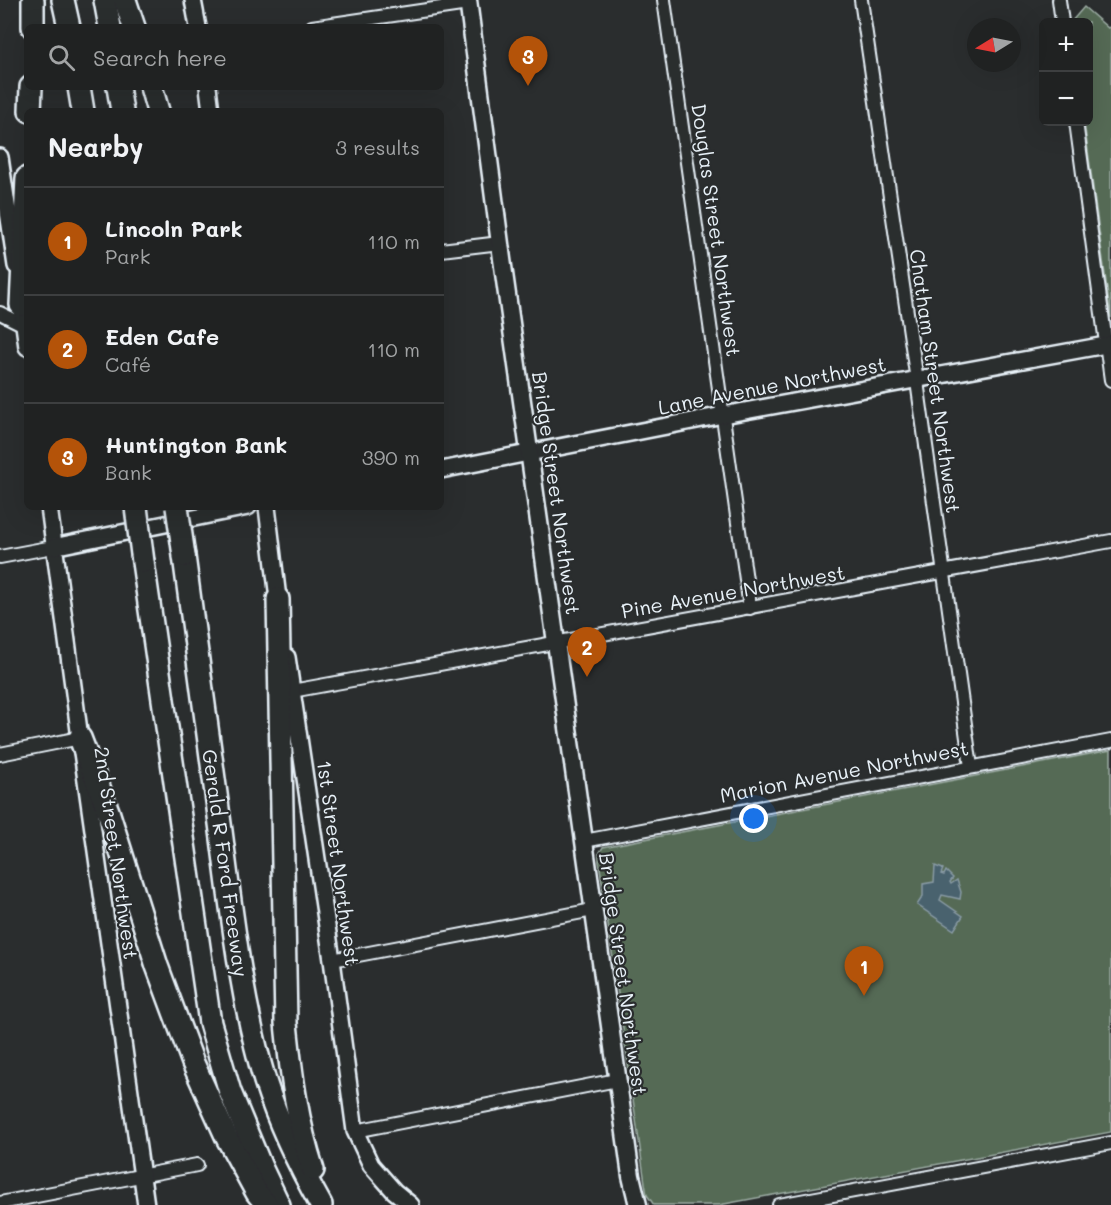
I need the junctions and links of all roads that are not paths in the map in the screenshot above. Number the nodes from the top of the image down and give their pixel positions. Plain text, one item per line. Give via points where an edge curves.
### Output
1 (33, 0) edge
2 (63, 0) edge
3 (105, 0) edge
4 (125, 0) edge
5 (193, 0) edge
6 (664, 0) edge
7 (861, 0) edge
8 (1059, 0) edge
9 (468, 2) edge
10 (1061, 18) edge
11 (33, 24) edge
12 (68, 24) edge
13 (109, 24) edge
14 (133, 24) edge
15 (197, 24) edge
16 (331, 24) edge
17 (31, 90) edge
18 (80, 90) edge
19 (118, 90) edge
20 (152, 90) edge
21 (208, 90) edge
22 (30, 108) edge
23 (82, 108) edge
24 (122, 108) edge
25 (157, 108) edge
26 (212, 108) edge
27 (1077, 126) edge
28 (0, 157) edge
29 (500, 243) junction
30 (444, 250) edge
31 (24, 260) edge
32 (0, 313) edge
33 (22, 315) junction
34 (24, 328) edge
35 (1109, 344) edge
36 (917, 379) junction
37 (1111, 380) edge
38 (723, 415) junction
39 (531, 453) junction
40 (444, 469) edge
41 (49, 510) edge
42 (136, 510) edge
43 (177, 510) edge
44 (233, 510) edge
45 (267, 510) edge
46 (1111, 541) edge
47 (54, 547) junction
48 (0, 557) edge
49 (943, 572) junction
50 (278, 599) junction
51 (750, 608) junction
52 (557, 643) junction
53 (292, 691) junction
54 (80, 738) junction
55 (1111, 741) edge
56 (0, 754) edge
57 (971, 767) junction
58 (584, 841) junction
59 (593, 910) junction
60 (332, 960) junction
61 (617, 1080) junction
62 (355, 1131) junction
63 (1111, 1143) edge
64 (197, 1165) dead end
65 (142, 1174) junction
66 (0, 1203) edge
67 (146, 1205) edge
68 (267, 1205) edge
69 (279, 1205) edge
70 (323, 1205) edge
71 (411, 1205) edge
72 (638, 1205) edge
73 (779, 1205) edge

1 - 11 highway
2 - 12 highway
3 - 13 highway
4 - 14 highway
5 - 15 street
6 - 38 street, Douglas Street Northwest
7 - 36 street, Chatham Street Northwest
8 - 10 street
9 - 16 street
9 - 29 main road, Bridge Street Northwest
17 - 22 highway
18 - 23 highway
19 - 24 highway
20 - 25 highway
21 - 26 street
27 - 35 street
28 - 33 street
29 - 30 street
29 - 39 main road, Bridge Street Northwest
31 - 33 highway
32 - 33 street
33 - 34 street
35 - 36 street, Lane Avenue Northwest
35 - 37 street
36 - 38 street, Lane Avenue Northwest
36 - 49 street, Chatham Street Northwest
38 - 39 street, Lane Avenue Northwest
38 - 51 street, Douglas Street Northwest
39 - 40 street, Lane Avenue Northwest
39 - 52 main road, Bridge Street Northwest
41 - 47 street, 2nd Street Northwest
42 - 69 highway, Gerald R Ford Freeway, bridge via 210,1023 230,1092
43 - 70 highway, Gerald R Ford Freeway, bridge via 248,1017 282,1128
44 - 47 street
45 - 50 street, 1st Street Northwest
46 - 49 street, Pine Avenue Northwest
47 - 48 street
47 - 54 street, 2nd Street Northwest
49 - 51 street, Pine Avenue Northwest
49 - 57 street, Chatham Street Northwest
50 - 53 street, 1st Street Northwest
50 - 70 highway via 286,1023 298,1119
51 - 52 street, Pine Avenue Northwest
52 - 53 street, Pine Avenue Northwest
52 - 58 main road, Bridge Street Northwest
53 - 60 street, 1st Street Northwest
54 - 56 street
54 - 65 street, 2nd Street Northwest
54 - 68 highway via 193,1063 227,1138
55 - 57 street, Marion Avenue Northwest
57 - 58 street, Marion Avenue Northwest
58 - 59 main road, Bridge Street Northwest
59 - 60 street
59 - 61 main road, Bridge Street Northwest
60 - 62 street, 1st Street Northwest
61 - 62 street
61 - 72 main road, Bridge Street Northwest
62 - 71 street, 1st Street Northwest via 371,1165
63 - 73 street
64 - 65 street
65 - 66 street
65 - 67 street, 2nd Street Northwest

